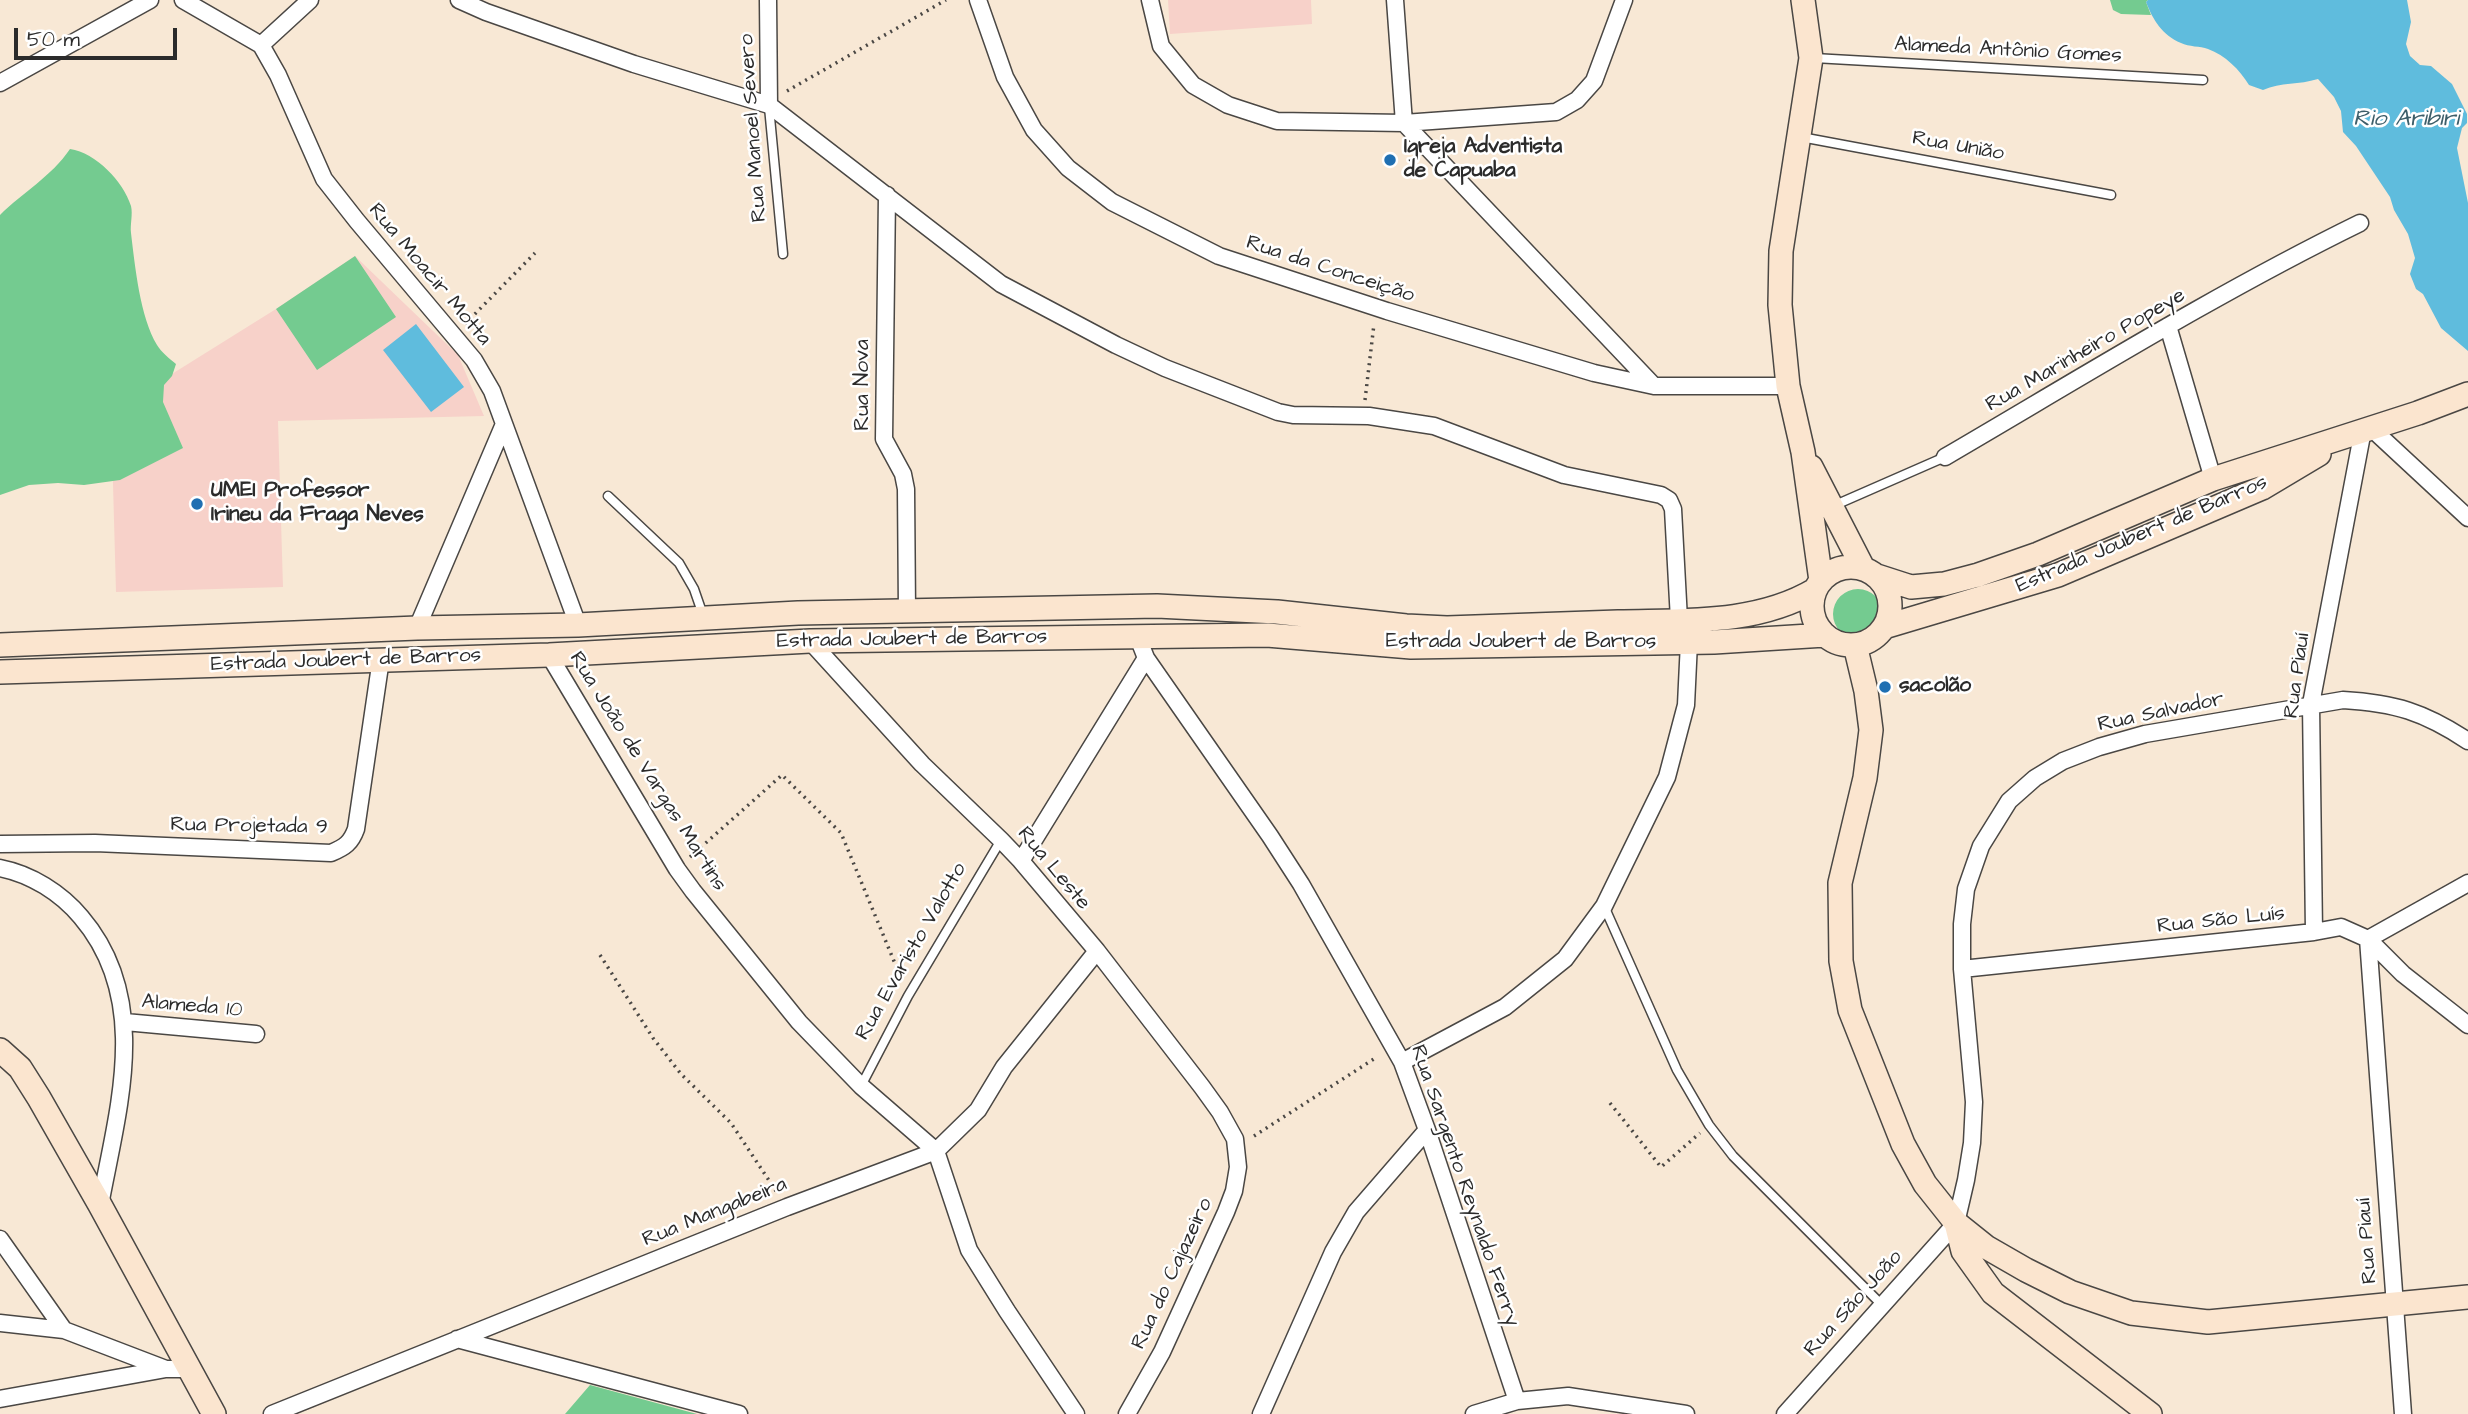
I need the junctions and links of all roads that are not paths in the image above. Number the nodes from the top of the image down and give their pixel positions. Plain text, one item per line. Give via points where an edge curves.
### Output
1 (150, 0) edge
2 (183, 0) edge
3 (310, 0) edge
4 (459, 0) edge
5 (768, 0) edge
6 (978, 0) edge
7 (1150, 0) edge
8 (1395, 0) edge
9 (1624, 0) edge
10 (1803, 0) edge
11 (261, 45) junction
12 (1811, 58) junction
13 (2203, 80) dead end
14 (0, 83) edge
15 (770, 103) junction
16 (1404, 124) junction
17 (1798, 137) junction
18 (887, 195) junction
19 (2111, 195) dead end
20 (2360, 223) dead end
21 (783, 254) dead end
22 (2168, 326) junction
23 (1654, 386) junction
24 (1788, 386) junction
25 (2468, 394) edge
26 (504, 424) junction
27 (2361, 430) junction
28 (1803, 452) junction
29 (1945, 457) joint
30 (2213, 479) junction
31 (608, 496) dead end
32 (1831, 507) junction
33 (2468, 518) edge
34 (1870, 572) junction
35 (1818, 585) junction
36 (907, 612) junction
37 (704, 618) junction
38 (1678, 620) junction
39 (578, 625) junction
40 (1884, 627) junction
41 (417, 628) junction
42 (1137, 635) junction
43 (1825, 635) junction
44 (810, 641) junction
45 (1689, 642) junction
46 (0, 645) edge
47 (1855, 645) junction
48 (549, 655) junction
49 (1146, 658) junction
50 (381, 659) junction
51 (0, 672) edge
52 (2311, 704) junction
53 (2468, 741) edge
54 (1001, 839) junction
55 (0, 844) edge
56 (1021, 861) junction
57 (0, 867) edge
58 (2468, 883) edge
59 (1604, 906) junction
60 (2314, 932) junction
61 (2368, 939) junction
62 (1097, 951) junction
63 (1962, 969) junction
64 (125, 1022) junction
65 (2468, 1025) edge
66 (256, 1034) dead end
67 (0, 1049) edge
68 (1402, 1062) junction
69 (861, 1086) junction
70 (1427, 1130) junction
71 (1236, 1147) joint
72 (936, 1151) junction
73 (100, 1205) junction
74 (1956, 1223) junction
75 (0, 1239) edge
76 (2468, 1297) edge
77 (1881, 1304) junction
78 (2394, 1305) junction
79 (0, 1323) edge
80 (64, 1329) junction
81 (457, 1339) junction
82 (166, 1369) junction
83 (190, 1369) junction
84 (2, 1399) edge
85 (1517, 1401) junction
86 (13, 1414) edge
87 (214, 1414) edge
88 (272, 1414) edge
89 (739, 1414) edge
90 (1076, 1414) edge
91 (1127, 1414) edge
92 (1261, 1414) edge
93 (1474, 1414) edge
94 (1686, 1414) edge
95 (1785, 1414) edge
96 (2151, 1414) edge
97 (2403, 1414) edge

1 - 14 street
2 - 11 street
3 - 11 street
4 - 15 street via 634,64
5 - 15 street, Rua Manoel Severo
6 - 23 street, Rua da Conceição via 1005,77 1034,130 1068,168 1112,202 1219,256 1594,373
7 - 16 street via 1161,46 1193,85 1228,105 1277,121
8 - 16 street
9 - 16 street via 1594,81 1577,100 1556,112
10 - 12 main road
11 - 26 street, Rua Moacir Motta via 324,179 474,360
12 - 13 lane, Alameda Antônio Gomes
12 - 17 main road
15 - 18 street
15 - 21 lane, Rua Manoel Severo
16 - 23 street
17 - 19 lane, Rua União
17 - 24 main road via 1781,251 1780,305
18 - 36 street, Rua Nova via 884,439 906,489
18 - 38 street via 1002,285 1165,368 1293,415 1363,416 1434,426 1564,475 1661,495 1673,509
20 - 22 street, Rua Marinheiro Popeye
22 - 29 street, Rua Marinheiro Popeye
22 - 30 street
23 - 24 street, Rua da Conceição
24 - 28 main road
25 - 27 main road, Estrada Joubert de Barros
26 - 39 street, Rua Moacir Motta
26 - 41 street
27 - 30 main road, Estrada Joubert de Barros
27 - 33 street
27 - 40 main road, Estrada Joubert de Barros via 2262,488 2058,575
27 - 52 street, Rua Piauí
28 - 32 main road
28 - 35 main road
29 - 32 lane, Rua Marinheiro Popeye
30 - 34 main road, Estrada Joubert de Barros via 1978,575 1910,587
31 - 37 lane via 679,563
32 - 34 main road
34 - 35 main road via 1848,566 1833,571
34 - 40 main road via 1886,587 1890,602
35 - 38 main road, Estrada Joubert de Barros via 1796,601 1774,609
35 - 43 main road via 1812,606
36 - 37 main road, Estrada Joubert de Barros
36 - 38 main road, Estrada Joubert de Barros via 1157,606 1447,628
37 - 39 main road, Estrada Joubert de Barros
39 - 41 main road, Estrada Joubert de Barros
40 - 47 main road via 1877,636
41 - 46 main road, Estrada Joubert de Barros
42 - 44 main road, Estrada Joubert de Barros
42 - 45 main road, Estrada Joubert de Barros via 1267,635 1411,647
42 - 49 street, Rua Sargento Reynaldo Ferry
43 - 45 main road, Estrada Joubert de Barros
43 - 47 main road
44 - 48 main road, Estrada Joubert de Barros
44 - 54 street, Rua Leste via 922,764
45 - 59 street via 1686,705 1667,777
47 - 74 main road via 1871,730 1865,778 1840,883 1841,961 1850,1010 1903,1144 1925,1184
48 - 50 main road, Estrada Joubert de Barros
48 - 69 street, Rua João de Vargas Martins via 677,869 799,1022
49 - 56 street
49 - 68 street, Rua Sargento Reynaldo Ferry via 1301,884
50 - 51 main road, Estrada Joubert de Barros
50 - 55 street, Rua Projetada 9 via 356,829 342,848 331,853 95,843
52 - 53 street, Rua Salvador via 2343,700 2408,709
52 - 60 street, Rua Piauí
52 - 63 street, Rua Salvador via 2145,734 2063,761 2035,778 2009,801 1981,846 1966,889
54 - 56 street, Rua Leste
54 - 69 lane, Rua Evaristo Valotto
56 - 62 street, Rua Leste
57 - 64 street via 62,896 97,936 112,967
58 - 61 street
59 - 68 street via 1565,959 1506,1007
59 - 77 lane via 1677,1070 1709,1125 1733,1156
60 - 61 street, Rua São Luís via 2341,927
60 - 63 street, Rua São Luís
61 - 65 street via 2403,974
61 - 78 street, Rua Piauí
62 - 71 street, Rua Leste via 1220,1112
62 - 72 street, Rua Mangabeira via 1004,1067 978,1110
63 - 74 street, Rua Salvador via 1974,1102 1972,1143
64 - 66 street, Alameda 10
64 - 73 street via 121,1091
67 - 73 main road via 20,1068
68 - 70 street, Rua Sargento Reynaldo Ferry
69 - 72 street, Rua João de Vargas Martins
70 - 85 street, Rua Sargento Reynaldo Ferry
70 - 92 street via 1356,1212 1333,1252
71 - 91 street, Rua do Cajazeiro via 1238,1167 1226,1212 1162,1352
72 - 81 street, Rua Mangabeira
72 - 90 street via 969,1250
73 - 83 main road
74 - 77 street, Rua São João
74 - 78 main road via 1986,1247 2035,1275 2131,1313 2208,1322
74 - 96 main road via 1963,1251 1993,1293
75 - 80 street
76 - 78 main road
77 - 95 street, Rua São João
78 - 97 street, Rua Piauí
79 - 80 street
80 - 82 street
81 - 88 street, Rua Mangabeira
81 - 89 street
82 - 83 street
82 - 84 street
83 - 87 main road
84 - 86 street
85 - 93 street
85 - 94 street via 1568,1396

